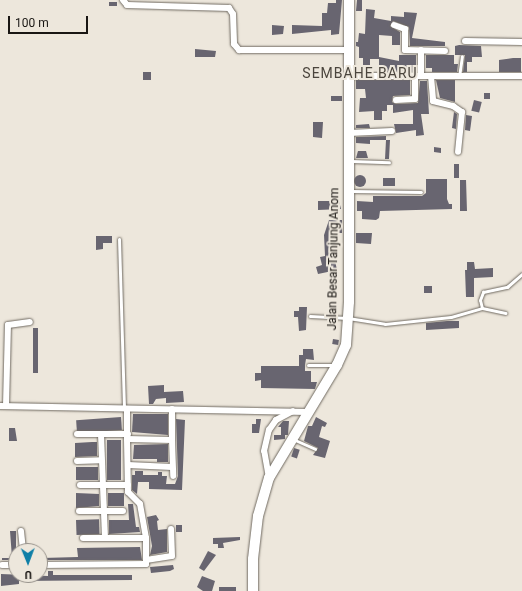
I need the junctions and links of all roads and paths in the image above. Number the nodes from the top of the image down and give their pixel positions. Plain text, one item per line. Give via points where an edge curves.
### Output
1 (123, 0) edge
2 (349, 0) edge
3 (394, 26) dead end
4 (466, 41) dead end
5 (522, 42) edge
6 (348, 50) junction
7 (421, 50) junction
8 (445, 51) dead end
9 (462, 56) dead end
10 (348, 76) junction
11 (418, 76) junction
12 (431, 76) junction
13 (522, 76) edge
14 (459, 77) junction
15 (396, 100) dead end
16 (392, 131) dead end
17 (349, 133) junction
18 (458, 152) dead end
19 (349, 160) junction
20 (389, 162) dead end
21 (348, 191) junction
22 (421, 192) dead end
23 (119, 239) dead end
24 (522, 274) edge
25 (482, 308) junction
26 (505, 313) dead end
27 (310, 316) dead end
28 (348, 318) junction
29 (30, 322) dead end
30 (308, 365) dead end
31 (337, 365) junction
32 (3, 406) edge
33 (126, 409) junction
34 (172, 409) junction
35 (293, 411) junction
36 (307, 412) junction
37 (77, 434) dead end
38 (101, 434) junction
39 (127, 436) junction
40 (292, 438) junction
41 (172, 440) junction
42 (315, 449) dead end
43 (101, 460) junction
44 (77, 461) dead end
45 (128, 465) junction
46 (172, 467) junction
47 (173, 476) dead end
48 (269, 478) junction
49 (80, 485) dead end
50 (102, 485) junction
51 (128, 486) junction
52 (79, 511) dead end
53 (102, 511) junction
54 (123, 511) dead end
55 (171, 528) dead end
56 (21, 531) dead end
57 (83, 538) dead end
58 (105, 538) junction
59 (146, 538) junction
60 (22, 543) edge
61 (146, 560) junction
62 (2, 565) dead end
63 (8, 565) edge
64 (48, 565) edge
65 (253, 591) edge

1 - 6 street via 128,5 229,8 233,14 234,44 239,50
2 - 6 main road, Jalan Besar Tanjung Anom
3 - 7 street via 405,28 405,50
4 - 5 street
6 - 10 main road, Jalan Besar Tanjung Anom
7 - 8 street
7 - 11 street
9 - 14 lane
10 - 11 street
10 - 17 main road, Jalan Besar Tanjung Anom
11 - 12 street
11 - 15 street via 414,99
12 - 14 street
12 - 18 street via 433,101 454,106 462,112
13 - 14 street
16 - 17 street
17 - 19 main road, Jalan Besar Tanjung Anom
19 - 20 lane
19 - 21 main road, Jalan Besar Tanjung Anom
21 - 22 lane
21 - 28 main road, Jalan Besar Tanjung Anom
23 - 33 lane
24 - 25 lane via 513,284 495,291 483,292 480,300
25 - 26 lane
25 - 28 lane via 451,317 402,324
27 - 28 lane
28 - 31 main road, Jalan Besar Tanjung Anom via 346,345
29 - 32 street via 8,325
30 - 31 lane
31 - 36 main road, Jalan Besar Tanjung Anom
32 - 33 street
33 - 34 street
33 - 39 street
34 - 35 street
34 - 41 street
35 - 36 street
35 - 48 street via 276,420 269,430 264,451
36 - 40 main road, Jalan Besar Tanjung Anom
37 - 38 street
38 - 39 street
38 - 43 street
39 - 41 street
39 - 45 street
40 - 42 lane
40 - 48 main road, Jalan Besar Tanjung Anom
41 - 46 street
43 - 44 street
43 - 50 street
45 - 46 street
45 - 51 street
46 - 47 street
48 - 65 main road, Jalan Besar Tanjung Anom via 257,522
49 - 50 street
50 - 51 street
50 - 53 street
51 - 59 street via 129,494 140,504
52 - 53 street
53 - 54 street
53 - 58 street
55 - 61 street via 172,556
56 - 60 street
57 - 58 street
58 - 59 street
59 - 61 street
61 - 64 street via 142,566
62 - 63 street

